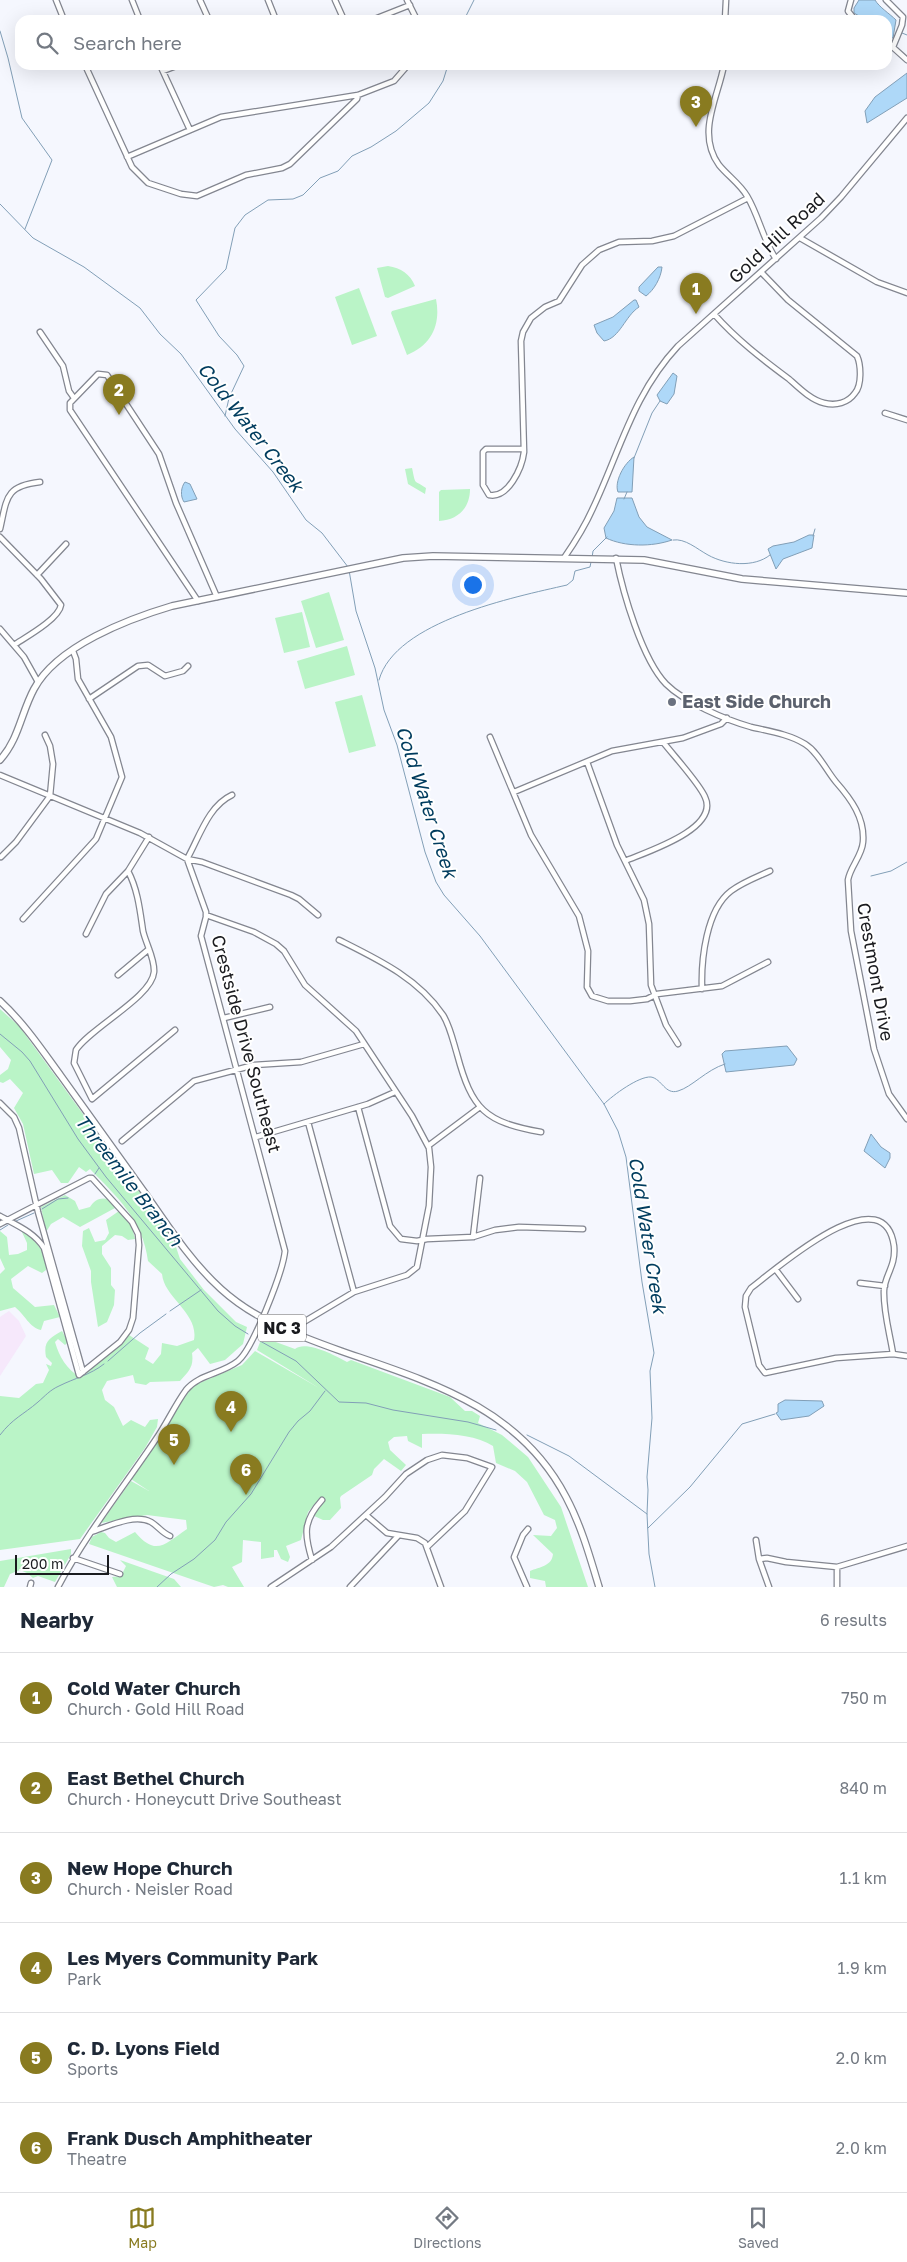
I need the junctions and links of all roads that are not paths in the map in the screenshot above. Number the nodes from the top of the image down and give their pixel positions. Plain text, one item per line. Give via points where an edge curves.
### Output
1 (56, 0) edge
2 (132, 0) edge
3 (200, 0) edge
4 (268, 0) edge
5 (335, 0) edge
6 (726, 0) edge
7 (851, 0) edge
8 (886, 0) edge
9 (408, 2) edge
10 (62, 15) edge
11 (138, 15) edge
12 (207, 15) edge
13 (274, 15) edge
14 (342, 15) edge
15 (382, 15) edge
16 (414, 15) edge
17 (726, 15) edge
18 (852, 15) edge
19 (893, 46) joint
20 (907, 60) edge
21 (87, 70) edge
22 (404, 70) edge
23 (723, 70) edge
24 (163, 71) edge
25 (358, 95) junction
26 (907, 118) edge
27 (190, 130) junction
28 (127, 158) junction
29 (748, 198) junction
30 (800, 238) junction
31 (776, 259) junction
32 (761, 272) junction
33 (907, 293) edge
34 (714, 314) junction
35 (40, 332) dead end
36 (74, 398) junction
37 (884, 413) dead end
38 (907, 420) edge
39 (524, 449) junction
40 (40, 482) dead end
41 (0, 529) edge
42 (0, 537) edge
43 (66, 544) dead end
44 (564, 558) junction
45 (616, 558) junction
46 (37, 575) junction
47 (907, 593) edge
48 (217, 597) junction
49 (198, 600) junction
50 (0, 629) edge
51 (14, 646) junction
52 (73, 651) junction
53 (188, 666) dead end
54 (38, 682) junction
55 (89, 699) junction
56 (727, 718) junction
57 (45, 735) dead end
58 (490, 737) dead end
59 (663, 742) junction
60 (0, 760) edge
61 (587, 762) junction
62 (0, 775) edge
63 (514, 792) junction
64 (232, 795) dead end
65 (50, 796) junction
66 (105, 819) junction
67 (148, 838) junction
68 (1, 857) edge
69 (187, 860) junction
70 (625, 861) junction
71 (128, 871) junction
72 (770, 871) dead end
73 (206, 915) junction
74 (318, 915) dead end
75 (23, 920) dead end
76 (86, 934) dead end
77 (339, 940) dead end
78 (148, 949) junction
79 (768, 962) dead end
80 (118, 975) dead end
81 (702, 989) junction
82 (654, 996) junction
83 (0, 1001) edge
84 (270, 1007) dead end
85 (224, 1018) junction
86 (175, 1030) dead end
87 (364, 1044) junction
88 (678, 1044) dead end
89 (237, 1069) junction
90 (395, 1092) junction
91 (0, 1104) edge
92 (358, 1107) junction
93 (480, 1107) junction
94 (907, 1118) edge
95 (308, 1122) junction
96 (541, 1132) dead end
97 (256, 1137) junction
98 (122, 1141) dead end
99 (428, 1146) junction
100 (480, 1178) dead end
101 (37, 1205) junction
102 (0, 1216) edge
103 (7, 1220) junction
104 (0, 1224) edge
105 (583, 1229) dead end
106 (473, 1237) junction
107 (422, 1240) junction
108 (776, 1270) junction
109 (860, 1284) dead end
110 (885, 1286) junction
111 (354, 1292) junction
112 (798, 1299) dead end
113 (262, 1318) junction
114 (297, 1326) dead end
115 (894, 1354) junction
116 (907, 1356) edge
117 (81, 1373) junction
118 (322, 1500) dead end
119 (366, 1515) junction
120 (528, 1529) dead end
121 (89, 1533) junction
122 (170, 1536) dead end
123 (398, 1536) junction
124 (756, 1540) dead end
125 (907, 1546) edge
126 (428, 1547) junction
127 (73, 1558) junction
128 (759, 1559) junction
129 (312, 1560) junction
130 (837, 1566) junction
131 (120, 1574) dead end
132 (58, 1587) edge
133 (271, 1587) edge
134 (350, 1587) edge
135 (441, 1587) edge
136 (527, 1587) edge
137 (600, 1587) edge
138 (769, 1587) edge
139 (837, 1587) edge

1 - 10 street
2 - 11 street
3 - 12 street
4 - 13 street
5 - 14 street
6 - 17 street
7 - 18 street via 848,11
8 - 19 street via 903,20
9 - 15 street
9 - 16 street
19 - 20 street
21 - 28 street
22 - 25 street via 394,81
23 - 29 street via 710,115 710,141 720,166
24 - 27 street
25 - 27 street via 221,117
25 - 28 street via 290,164 246,175 200,195 181,194 148,183 137,175
26 - 30 street, Gold Hill Road via 842,196
27 - 28 street
29 - 31 street
29 - 39 street via 663,240 619,242 599,250 582,265 559,301 531,318 521,341
30 - 31 street, Gold Hill Road
30 - 33 street via 878,282
31 - 32 street, Gold Hill Road
32 - 34 street, Gold Hill Road
32 - 34 street via 788,300 857,356 859,386 849,400 826,403 811,397 736,338
34 - 44 street, Gold Hill Road via 678,346 650,382 628,423 593,509
35 - 36 street via 63,366
36 - 48 street via 98,374 105,373 110,379 159,454 173,496
36 - 49 street via 69,405 71,412
37 - 38 street
39 - 39 street via 523,461 510,483 498,494 488,495 483,485 483,452 486,449
40 - 41 street via 20,485 11,493
42 - 46 street
43 - 46 street
44 - 45 main road
44 - 48 main road via 403,558
45 - 47 main road via 657,561 742,579
45 - 56 street, Crestmont Drive via 625,598 662,679 677,692
46 - 51 street via 58,598 60,609
48 - 49 main road
49 - 52 main road via 126,621
50 - 51 street
51 - 54 street
52 - 54 main road
52 - 55 street via 78,679
53 - 55 street via 183,671 165,676 148,665 138,666
54 - 60 main road via 15,741
55 - 66 street via 111,737 122,774
56 - 59 street via 721,724 700,732
56 - 94 street, Crestmont Drive via 805,744 856,808 863,842 848,880 851,932 880,1072 889,1094
57 - 65 street via 54,764
58 - 63 street
59 - 61 street via 621,748
59 - 70 street via 705,797 706,813 700,824 689,831
61 - 63 street
61 - 70 street
62 - 65 street
63 - 82 street via 532,835 580,920 588,951 586,984 589,992 597,999 608,1001
64 - 69 street via 204,825
65 - 66 street
65 - 68 street
66 - 67 street
66 - 75 street via 96,839
67 - 69 street
67 - 71 street
69 - 73 street, Crestside Drive Southeast
69 - 74 street via 202,862 291,895
70 - 82 street via 647,911 650,978
71 - 76 street via 106,894
71 - 78 street via 142,912
72 - 81 street via 740,885 719,904 702,960
73 - 85 street, Crestside Drive Southeast via 201,936
73 - 87 street via 254,932 276,944 288,956 305,985 352,1026
77 - 93 street via 397,971 438,1009 447,1022 465,1082
78 - 80 street
78 - 86 street via 154,971 149,984 75,1052 74,1063 92,1099
79 - 81 street via 722,986
81 - 82 street
82 - 88 street
83 - 113 main road, NC 3 via 30,1034 185,1249 221,1289
84 - 85 street
85 - 89 street, Crestside Drive Southeast
87 - 89 street via 301,1062 265,1063
87 - 90 street
89 - 97 street, Crestside Drive Southeast
89 - 98 street via 189,1084
90 - 92 street
90 - 99 street
91 - 101 street via 14,1117 19,1128
92 - 95 street
92 - 107 street via 392,1230 404,1240
93 - 96 street via 506,1125
93 - 99 street
95 - 97 street
95 - 111 street
97 - 113 street, Crestside Drive Southeast via 285,1250
99 - 107 street via 430,1194
100 - 106 street
101 - 103 street
101 - 117 street
101 - 117 street via 92,1178 132,1222 138,1234 131,1325 120,1342
102 - 103 street
103 - 104 street
103 - 117 street via 34,1236 44,1248
105 - 106 street via 519,1227
106 - 107 street
107 - 111 street via 415,1270
108 - 110 street via 835,1228 853,1221 874,1220 887,1229 893,1242 893,1266
108 - 112 street
108 - 115 street via 751,1288 745,1298 761,1370 765,1373 827,1359
109 - 110 street
110 - 115 street
111 - 114 street
113 - 121 street, Crestside Drive Southeast via 239,1361 198,1380 187,1390
113 - 137 main road, NC 3 via 300,1336 460,1395 502,1422 537,1455 565,1495
115 - 116 street
118 - 129 street via 307,1521 307,1541
119 - 123 street via 387,1533
119 - 126 street via 410,1470 434,1457 467,1458 492,1467 465,1511
119 - 129 street
120 - 136 street via 514,1557
121 - 122 street via 113,1523 146,1521
121 - 127 street, Crestside Drive Southeast
123 - 126 street via 417,1538
123 - 134 street
124 - 128 street
125 - 130 street
126 - 135 street
127 - 131 street
127 - 132 street, Crestside Drive Southeast
128 - 130 street
128 - 138 street
129 - 133 street
130 - 139 street

